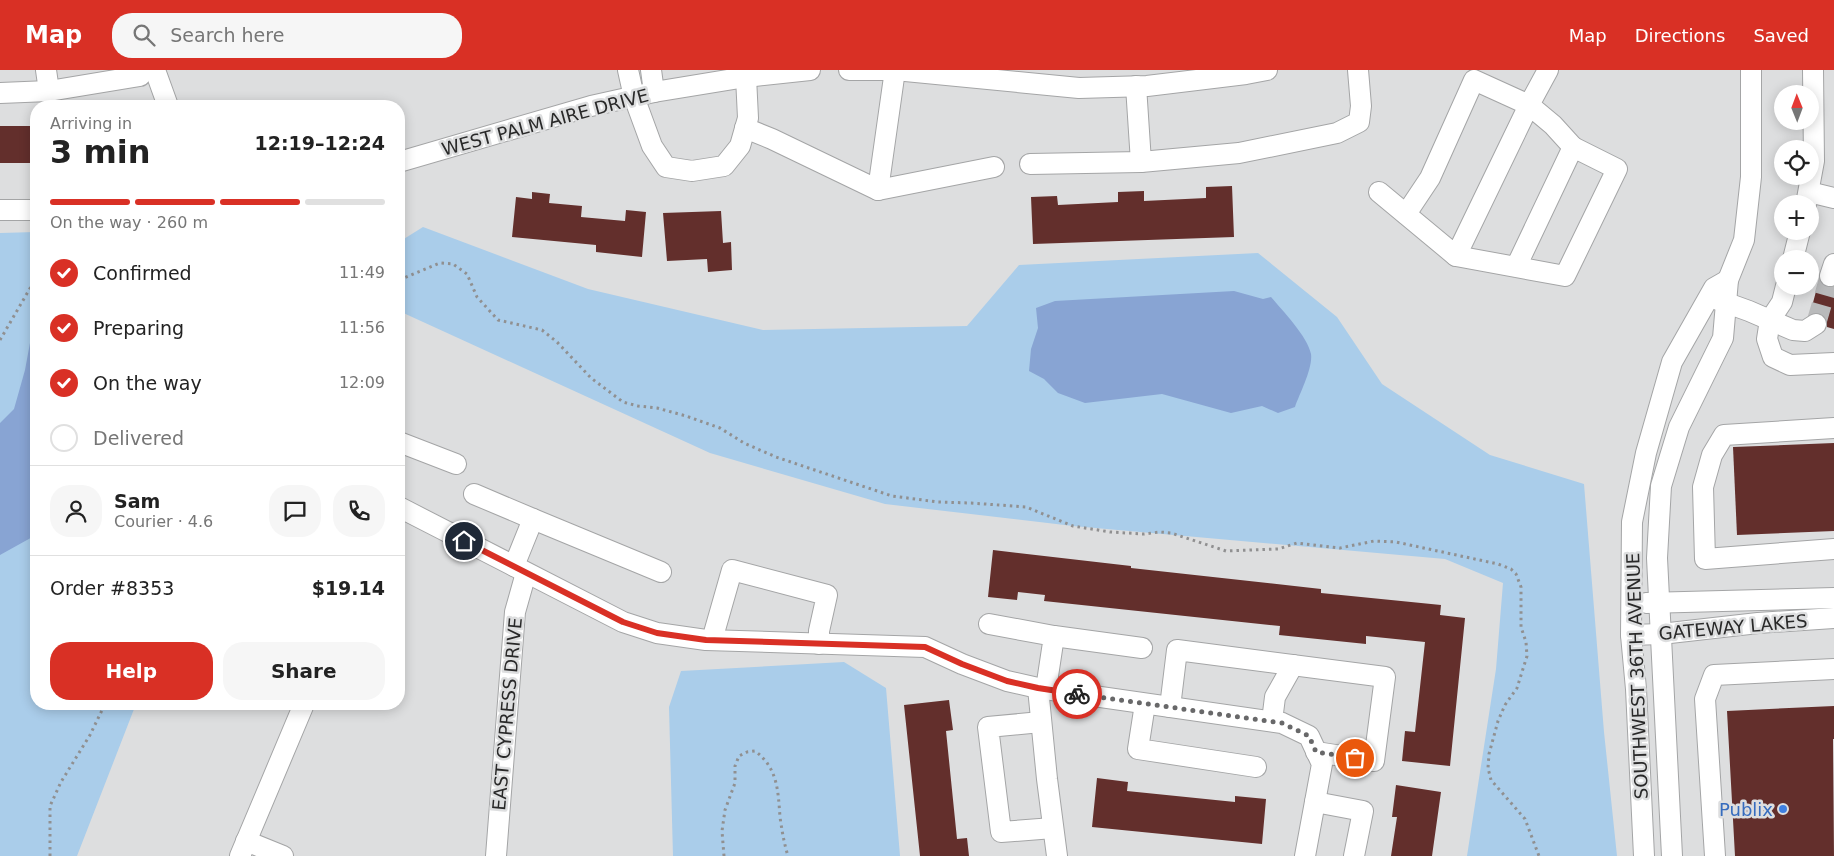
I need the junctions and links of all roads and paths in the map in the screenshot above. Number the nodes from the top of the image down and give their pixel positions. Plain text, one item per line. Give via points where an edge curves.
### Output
1 (46, 70) edge
2 (628, 70) edge
3 (651, 70) edge
4 (810, 70) edge
5 (849, 70) edge
6 (895, 70) edge
7 (1267, 70) edge
8 (1358, 70) edge
9 (1548, 70) edge
10 (1751, 70) edge
11 (1814, 70) edge
12 (148, 73) edge
13 (768, 73) edge
14 (1136, 86) junction
15 (49, 91) junction
16 (654, 92) junction
17 (0, 93) edge
18 (634, 97) junction
19 (164, 100) edge
20 (1529, 105) junction
21 (745, 128) junction
22 (1573, 146) junction
23 (405, 160) edge
24 (1141, 162) junction
25 (1030, 164) dead end
26 (994, 167) dead end
27 (878, 190) junction
28 (1379, 192) dead end
29 (1808, 195) edge
30 (1819, 198) edge
31 (1834, 198) edge
32 (0, 210) edge
33 (30, 210) edge
34 (1406, 214) junction
35 (1456, 256) junction
36 (1516, 267) junction
37 (405, 278) edge
38 (30, 288) edge
39 (1784, 295) edge
40 (1717, 299) junction
41 (1770, 320) junction
42 (1816, 324) dead end
43 (0, 340) edge
44 (1834, 363) edge
45 (1834, 428) edge
46 (405, 444) edge
47 (456, 464) dead end
48 (474, 494) dead end
49 (405, 510) edge
50 (533, 519) junction
51 (1834, 549) edge
52 (520, 570) junction
53 (661, 572) dead end
54 (1834, 598) edge
55 (1659, 603) junction
56 (1631, 604) junction
57 (1834, 618) edge
58 (989, 624) dead end
59 (1661, 634) junction
60 (1631, 635) junction
61 (1054, 636) junction
62 (712, 640) junction
63 (819, 644) junction
64 (1142, 648) dead end
65 (1293, 665) junction
66 (1834, 669) edge
67 (1042, 688) junction
68 (1144, 704) junction
69 (1170, 707) junction
70 (102, 710) edge
71 (301, 710) edge
72 (1272, 721) junction
73 (1041, 722) junction
74 (1312, 744) junction
75 (1256, 766) dead end
76 (1315, 802) junction
77 (1053, 828) junction
78 (243, 849) edge
79 (50, 856) edge
80 (283, 856) edge
81 (496, 856) edge
82 (724, 856) edge
83 (788, 856) edge
84 (1057, 856) edge
85 (1305, 856) edge
86 (1354, 856) edge
87 (1539, 856) edge
88 (1644, 856) edge
89 (1672, 856) edge
90 (1715, 856) edge

1 - 15 street
2 - 18 street
3 - 16 street
4 - 13 street, WEST PALM AIRE DRIVE
5 - 6 street
6 - 14 street via 1079,88
6 - 27 street
7 - 14 street
8 - 24 street via 1359,122 1337,133 1239,153
9 - 20 street
10 - 40 street, SOUTHWEST 36TH AVENUE via 1751,177 1744,240
11 - 29 street via 1814,161
12 - 15 street
12 - 19 street
13 - 16 street, WEST PALM AIRE DRIVE
13 - 21 street
14 - 24 street
15 - 17 street
16 - 18 street, WEST PALM AIRE DRIVE
18 - 21 street via 652,146 666,167 692,171 724,166 740,146
18 - 23 street, WEST PALM AIRE DRIVE via 591,106
20 - 22 street
20 - 34 street via 1474,80 1430,178
20 - 35 street
21 - 27 street
22 - 36 street
22 - 36 street via 1617,169 1566,276
24 - 25 street
26 - 27 street
28 - 34 street
30 - 31 street
32 - 33 street
34 - 35 street
35 - 36 street
37 - 87 path via 440,263 454,264 467,274 477,297 498,320 542,330 591,378 623,402 686,416 720,428 776,457 892,496 1026,508 1073,526 1110,532 1171,533 1226,551 1278,548 1297,543 1340,548 1396,542 1511,569 1521,587 1521,627 1527,656 1517,688 1498,721 1488,768 1491,780 1524,819
38 - 43 path
39 - 41 street
40 - 41 street
40 - 55 street, SOUTHWEST 36TH AVENUE via 1723,338 1679,427 1660,486
40 - 56 street, SOUTHWEST 36TH AVENUE via 1672,362 1646,453 1632,522
41 - 42 street via 1793,330 1805,330
41 - 44 street via 1768,339 1773,357 1790,365
45 - 51 street via 1724,435 1712,455 1703,487 1705,559
46 - 47 street
48 - 50 street
49 - 52 street
50 - 52 street, EAST CYPRESS DRIVE
50 - 53 street
52 - 62 street via 623,622 657,633
52 - 81 street, EAST CYPRESS DRIVE
54 - 55 street, GATEWAY LAKES
55 - 56 street, GATEWAY LAKES
55 - 59 street, SOUTHWEST 36TH AVENUE
56 - 60 street, SOUTHWEST 36TH AVENUE
57 - 59 street, GATEWAY LAKES
58 - 61 street
59 - 60 street, GATEWAY LAKES
59 - 89 street, SOUTHWEST 36TH AVENUE
60 - 88 street, SOUTHWEST 36TH AVENUE
61 - 64 street
61 - 67 street
62 - 63 street
62 - 63 street via 732,570 827,594
63 - 67 street via 925,647 1007,681
65 - 69 street via 1177,650
65 - 72 street via 1275,697
65 - 74 street via 1385,677 1374,762
66 - 90 street via 1714,675 1705,699
67 - 68 street
67 - 73 street
68 - 69 street
68 - 75 street via 1138,750
69 - 72 street
70 - 79 path via 50,806
71 - 78 street
72 - 74 street via 1282,723
73 - 77 street
73 - 77 street via 988,727 1001,832
74 - 76 street via 1322,764
76 - 85 street
76 - 86 street via 1363,811
77 - 84 street
78 - 80 street
82 - 83 path via 722,831 725,810 735,783 735,766 738,756 755,751 769,764 776,777 782,835

